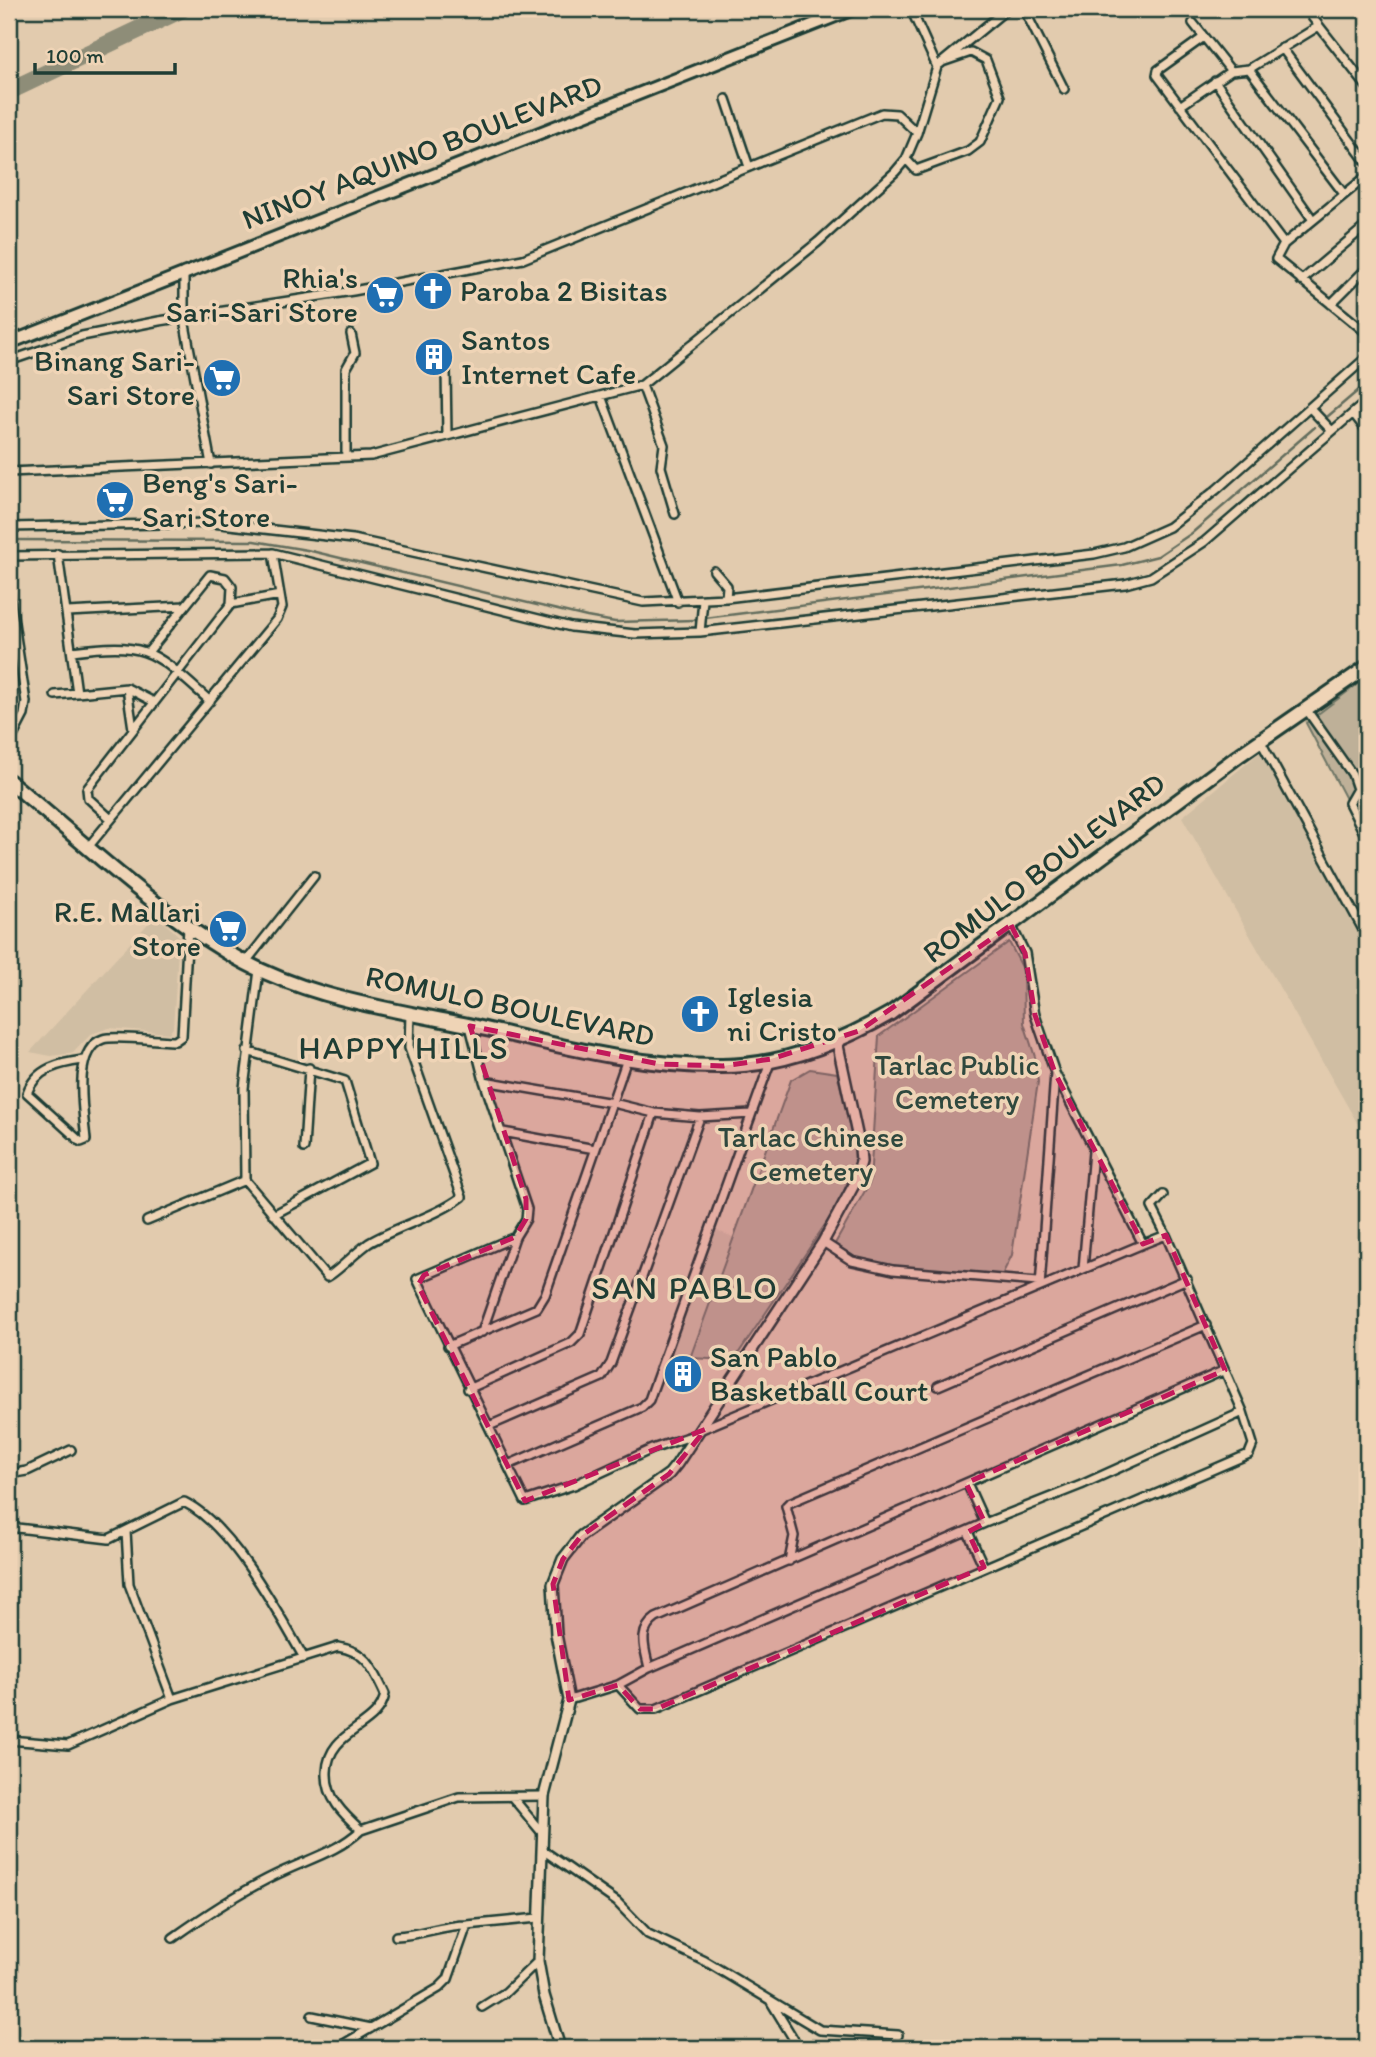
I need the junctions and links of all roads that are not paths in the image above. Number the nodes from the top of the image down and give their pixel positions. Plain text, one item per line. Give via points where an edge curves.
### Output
1 (853, 9) edge
2 (911, 9) edge
3 (1007, 9) edge
4 (1024, 9) edge
5 (1312, 17) dead end
6 (1193, 23) dead end
7 (1319, 26) junction
8 (1204, 37) junction
9 (1282, 48) junction
10 (939, 64) junction
11 (1249, 69) junction
12 (1231, 71) junction
13 (1215, 81) junction
14 (1367, 87) edge
15 (1064, 89) dead end
16 (726, 99) dead end
17 (1180, 106) junction
18 (917, 134) junction
19 (905, 159) junction
20 (1367, 163) edge
21 (749, 167) junction
22 (1367, 176) edge
23 (1344, 194) junction
24 (1313, 219) junction
25 (1367, 225) edge
26 (1284, 244) junction
27 (1367, 268) edge
28 (184, 271) junction
29 (1301, 281) junction
30 (1332, 304) junction
31 (184, 318) junction
32 (1366, 329) edge
33 (351, 334) dead end
34 (9, 343) edge
35 (1367, 357) edge
36 (9, 361) edge
37 (446, 369) dead end
38 (642, 385) junction
39 (601, 396) junction
40 (1367, 401) edge
41 (1310, 408) junction
42 (1353, 414) junction
43 (1367, 431) edge
44 (1332, 432) junction
45 (447, 436) junction
46 (346, 457) junction
47 (211, 464) junction
48 (9, 472) edge
49 (675, 514) dead end
50 (9, 527) edge
51 (273, 553) junction
52 (58, 554) junction
53 (9, 556) edge
54 (714, 571) dead end
55 (9, 595) edge
56 (280, 595) junction
57 (726, 598) junction
58 (703, 600) junction
59 (678, 602) junction
60 (231, 604) junction
61 (185, 606) junction
62 (67, 612) junction
63 (700, 632) junction
64 (13, 635) edge
65 (72, 651) junction
66 (149, 651) junction
67 (1367, 667) edge
68 (178, 673) junction
69 (127, 688) junction
70 (78, 693) junction
71 (55, 695) dead end
72 (210, 701) junction
73 (154, 702) junction
74 (1306, 709) junction
75 (133, 729) junction
76 (1260, 740) junction
77 (9, 744) edge
78 (9, 782) edge
79 (111, 820) junction
80 (1367, 839) edge
81 (89, 846) junction
82 (314, 876) dead end
83 (1011, 925) junction
84 (188, 927) junction
85 (1367, 937) edge
86 (245, 962) junction
87 (259, 970) junction
88 (410, 1013) junction
89 (470, 1026) junction
90 (837, 1041) junction
91 (247, 1051) junction
92 (627, 1059) junction
93 (771, 1059) junction
94 (83, 1060) junction
95 (309, 1068) junction
96 (1055, 1073) junction
97 (484, 1081) junction
98 (613, 1103) junction
99 (654, 1114) junction
100 (751, 1114) junction
101 (700, 1118) junction
102 (503, 1132) junction
103 (304, 1148) dead end
104 (595, 1149) junction
105 (1093, 1150) junction
106 (244, 1180) junction
107 (1163, 1195) dead end
108 (273, 1215) junction
109 (148, 1221) dead end
110 (1166, 1235) junction
111 (515, 1237) junction
112 (822, 1242) junction
113 (1143, 1244) junction
114 (1083, 1269) junction
115 (1187, 1279) junction
116 (1039, 1284) junction
117 (1206, 1325) junction
118 (481, 1332) junction
119 (448, 1346) junction
120 (1225, 1370) junction
121 (938, 1386) dead end
122 (468, 1389) junction
123 (1243, 1412) junction
124 (489, 1426) junction
125 (699, 1432) junction
126 (71, 1450) dead end
127 (508, 1465) junction
128 (9, 1474) edge
129 (967, 1483) junction
130 (985, 1523) junction
131 (9, 1527) edge
132 (125, 1531) junction
133 (968, 1532) junction
134 (789, 1561) junction
135 (984, 1567) junction
136 (304, 1658) junction
137 (649, 1668) junction
138 (618, 1685) junction
139 (172, 1699) junction
140 (569, 1700) junction
141 (9, 1740) edge
142 (544, 1796) junction
143 (512, 1797) junction
144 (361, 1830) junction
145 (544, 1835) junction
146 (544, 1852) junction
147 (538, 1918) junction
148 (467, 1925) junction
149 (396, 1936) dead end
150 (173, 1938) dead end
151 (538, 1961) junction
152 (771, 2002) junction
153 (482, 2007) dead end
154 (312, 2016) dead end
155 (371, 2028) junction
156 (898, 2035) dead end
157 (337, 2048) edge
158 (560, 2048) edge
159 (799, 2048) edge

1 - 28 main road, NINOY AQUINO BOULEVARD
2 - 10 street
3 - 10 street
4 - 15 street
5 - 7 street
6 - 8 street
7 - 9 street
7 - 14 street
8 - 12 street
8 - 17 street via 1157,72
9 - 11 street
9 - 20 street
10 - 18 street
10 - 19 street via 971,52 986,60 1000,97 993,117 980,142 968,151 916,170
11 - 12 street
11 - 23 street
12 - 13 street
13 - 17 street
13 - 24 street
16 - 21 street
17 - 26 street
18 - 19 street
18 - 21 street via 890,112
19 - 38 street via 818,242
21 - 31 street via 523,259
22 - 23 street
23 - 24 street
24 - 26 street
25 - 29 street
26 - 29 street via 1276,259
27 - 30 street
28 - 31 street
28 - 34 main road, NINOY AQUINO BOULEVARD
29 - 30 street
30 - 32 street
31 - 36 street via 82,336
31 - 47 street
33 - 46 street via 355,353 345,369
35 - 41 street
37 - 45 street
38 - 39 street
38 - 49 street via 664,445 661,467
39 - 45 street
39 - 59 street
40 - 42 street
41 - 44 street
41 - 57 street via 1169,527 1124,547
42 - 43 street
42 - 44 street
44 - 63 street via 1205,542 1151,577 949,606
45 - 46 street via 371,456
46 - 47 street
47 - 48 street
50 - 59 street via 212,523 353,539 643,602
51 - 52 street
51 - 56 street
51 - 63 street via 571,627 635,634
52 - 53 street
52 - 62 street
54 - 57 street via 727,586
55 - 64 street
56 - 60 street
56 - 72 street via 277,619
57 - 58 street
58 - 59 street
58 - 63 street
60 - 61 street via 232,587 218,574 211,575
60 - 68 street
61 - 62 street
61 - 66 street
62 - 65 street
64 - 77 street via 26,702
65 - 66 street via 130,646
65 - 70 street
66 - 68 street
67 - 74 highway, ROMULO BOULEVARD
68 - 72 street
68 - 73 street
69 - 70 street
69 - 73 street
69 - 75 street
70 - 71 street
72 - 79 street
73 - 75 street
74 - 76 highway, ROMULO BOULEVARD
74 - 80 street via 1352,774 1357,789 1349,803
75 - 79 street via 87,789 88,798
76 - 83 highway, ROMULO BOULEVARD
76 - 85 street
78 - 81 highway, ROMULO BOULEVARD
79 - 81 street
81 - 84 highway, ROMULO BOULEVARD
82 - 86 street
83 - 90 highway, ROMULO BOULEVARD via 891,1013
83 - 96 street via 1025,953 1035,1016
84 - 86 highway, ROMULO BOULEVARD
84 - 94 street via 179,1040 104,1038
86 - 87 highway, ROMULO BOULEVARD
87 - 88 highway, ROMULO BOULEVARD via 307,989
87 - 91 street
88 - 89 highway, ROMULO BOULEVARD
88 - 108 street via 409,1048 461,1197 371,1242 327,1276
89 - 92 highway, ROMULO BOULEVARD
89 - 97 street
90 - 93 highway, ROMULO BOULEVARD
90 - 112 street via 861,1162 855,1183
91 - 95 street
91 - 106 street
92 - 93 highway, ROMULO BOULEVARD via 723,1066
92 - 98 street
93 - 100 street
94 - 94 street via 45,1070 27,1093 81,1143 86,1140
95 - 103 street
95 - 108 street via 345,1081 370,1163
96 - 105 street
96 - 116 street
97 - 98 street
97 - 102 street
98 - 99 street
98 - 104 street
99 - 101 street
99 - 122 street via 580,1334 571,1343
100 - 101 street
100 - 127 street via 649,1400
101 - 124 street via 602,1377
102 - 104 street
102 - 111 street via 526,1199 526,1219
104 - 118 street via 537,1308
105 - 113 street
105 - 114 street
106 - 108 street
106 - 109 street
107 - 110 street via 1153,1207
110 - 113 street
110 - 115 street
111 - 118 street
111 - 119 street via 417,1279
112 - 116 street via 852,1261 893,1270
112 - 125 street
113 - 114 street
114 - 116 street
115 - 117 street
115 - 121 street
116 - 125 street
117 - 120 street
117 - 134 street via 789,1503 794,1536
118 - 119 street
119 - 122 street
120 - 123 street
120 - 129 street
122 - 124 street
123 - 130 street
123 - 135 street via 1253,1444 1249,1454
124 - 127 street
125 - 127 street via 530,1501 525,1501
125 - 140 street via 669,1474 589,1530 563,1559 553,1584 556,1634
126 - 128 street via 27,1471
129 - 130 street
129 - 134 street
130 - 133 street
131 - 132 street via 108,1539
132 - 136 street via 175,1504 184,1502 196,1508 223,1535 275,1606
132 - 139 street via 129,1584
133 - 135 street
133 - 137 street
134 - 137 street via 648,1623 642,1637
135 - 138 street via 656,1709 640,1709
136 - 139 street
136 - 144 street via 338,1647 354,1650 370,1661 385,1694 378,1711 337,1742 327,1762 326,1786 339,1810
137 - 138 street
138 - 140 street
139 - 141 street via 68,1745
140 - 142 street
142 - 143 street
142 - 145 street
143 - 144 street via 459,1797
143 - 145 street
144 - 150 street via 344,1846 220,1904
145 - 146 street
146 - 147 street
146 - 152 street via 617,1902 648,1934 705,1961
147 - 148 street
147 - 151 street
148 - 149 street via 441,1925 418,1935
148 - 155 street via 448,1979
151 - 153 street via 506,1992
151 - 158 street
152 - 156 street via 820,2031
152 - 159 street
154 - 155 street
155 - 157 street

